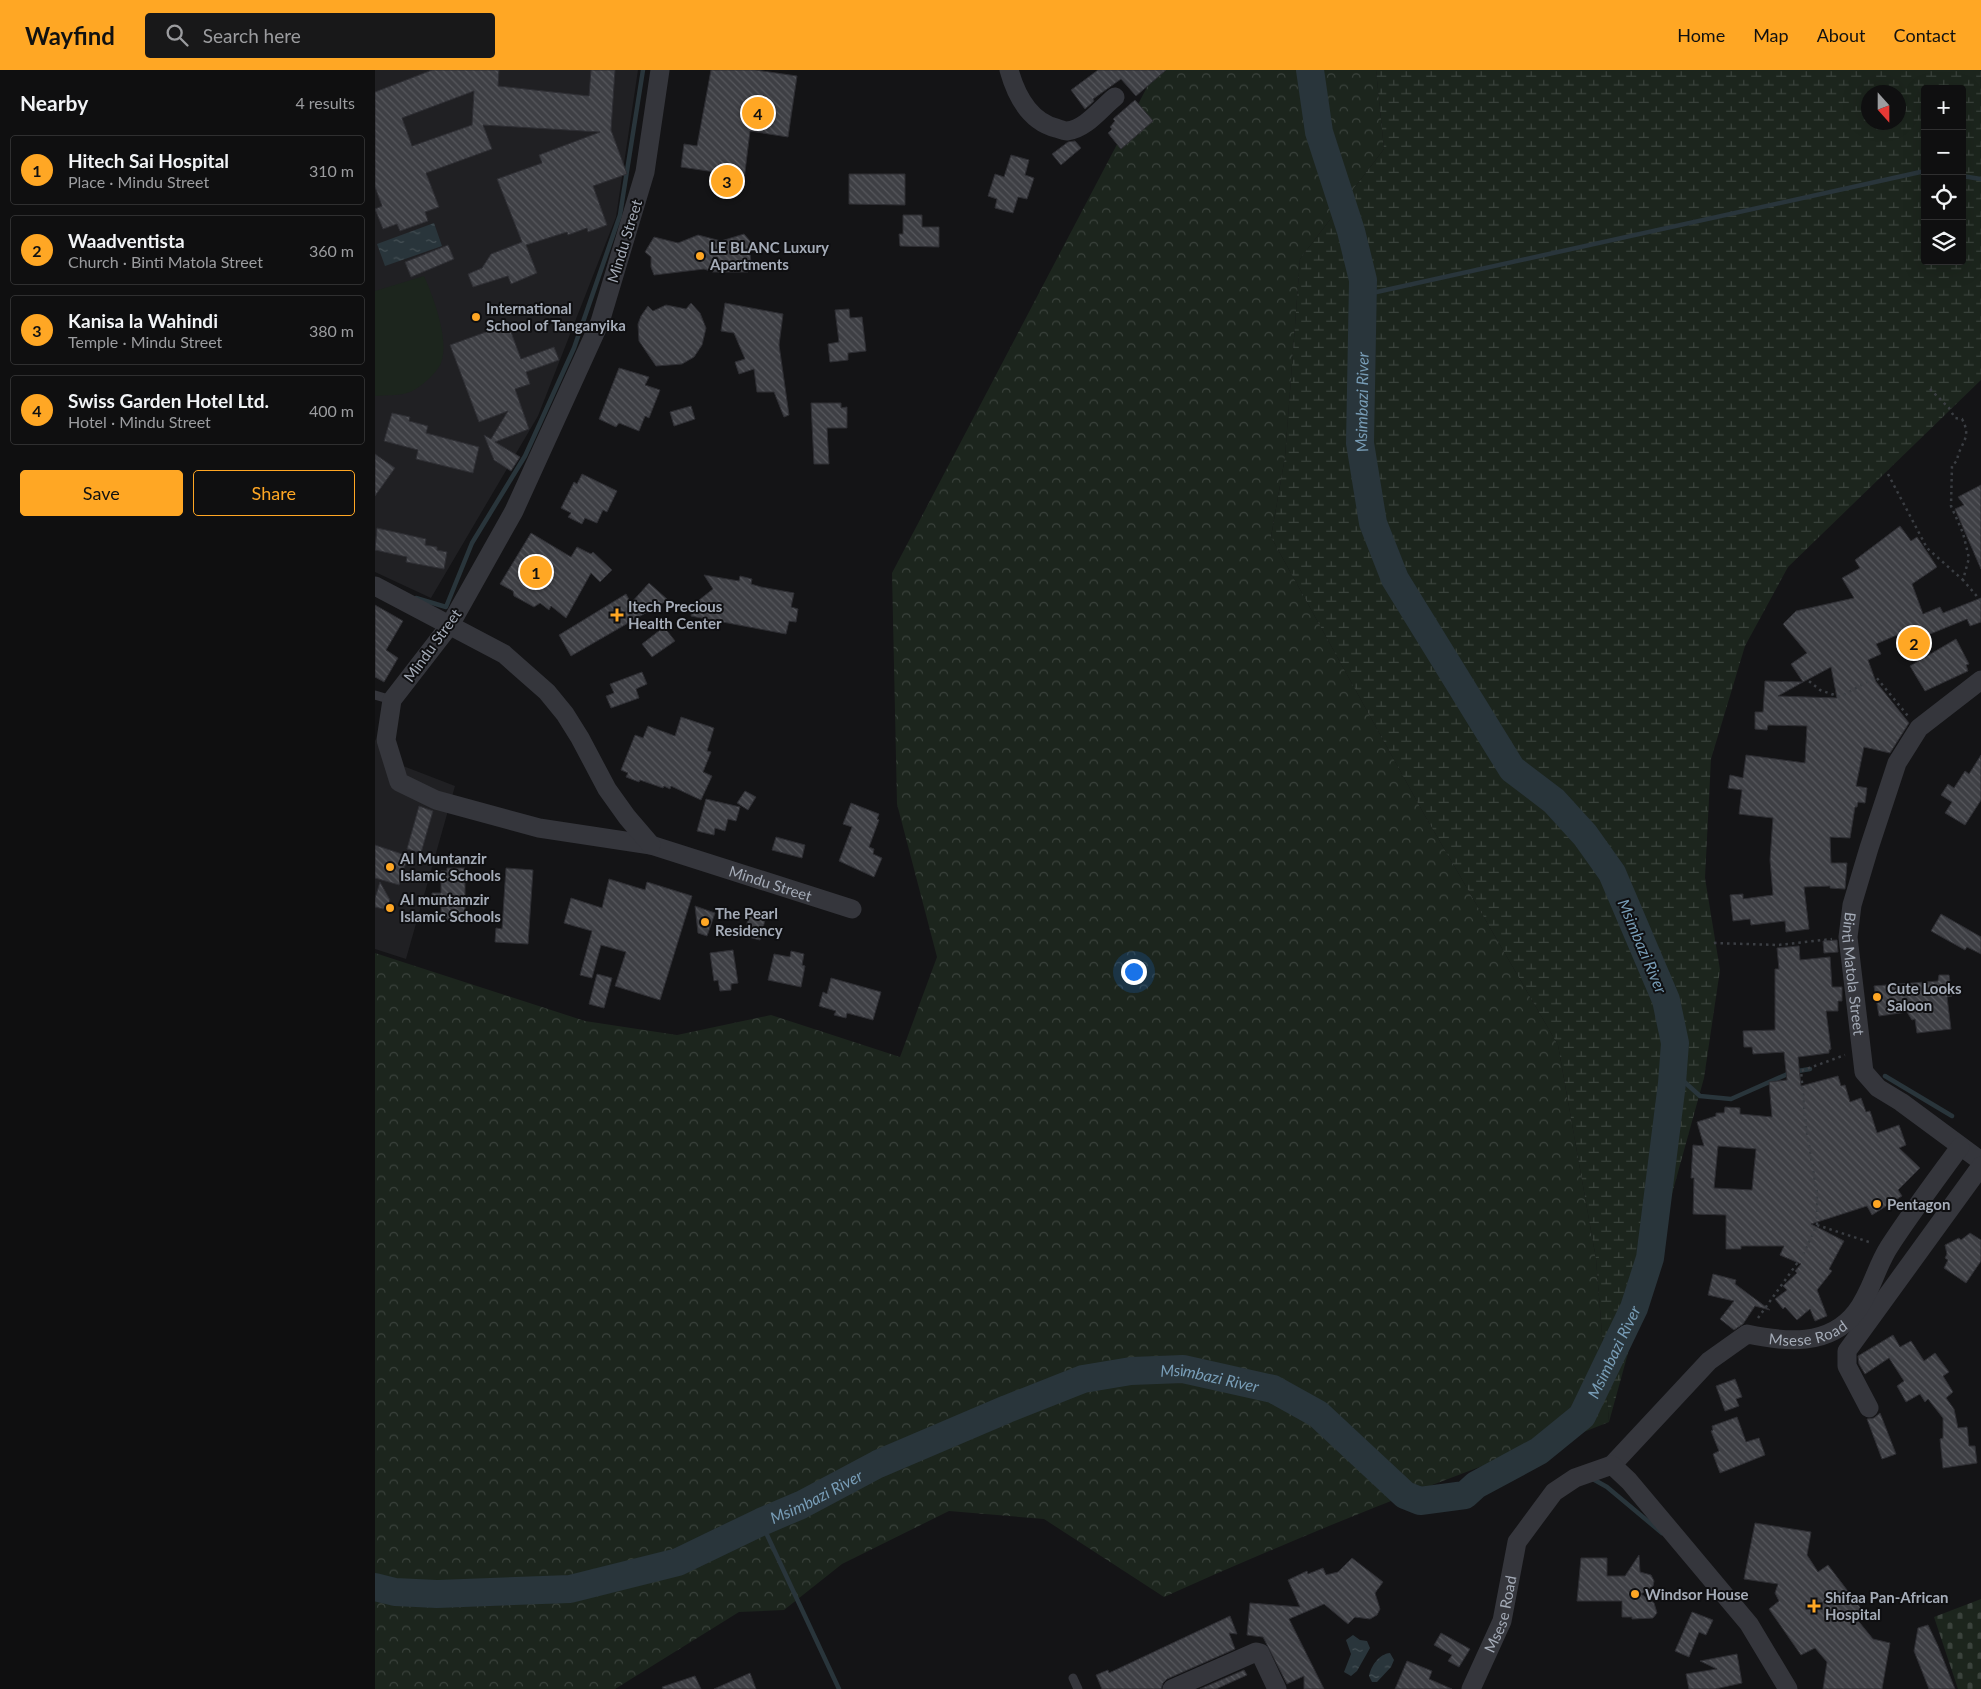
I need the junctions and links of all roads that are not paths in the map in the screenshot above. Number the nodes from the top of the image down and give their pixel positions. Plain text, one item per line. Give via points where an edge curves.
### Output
1 (660, 70) edge
2 (1009, 70) edge
3 (1115, 97) dead end
4 (375, 586) edge
5 (450, 625) junction
6 (1981, 680) edge
7 (383, 698) edge
8 (380, 742) edge
9 (651, 845) junction
10 (852, 908) dead end
11 (1960, 1147) junction
12 (1981, 1161) edge
13 (1981, 1166) edge
14 (1869, 1408) dead end
15 (1612, 1465) junction
16 (1073, 1678) dead end
17 (1078, 1689) edge
18 (1172, 1689) edge
19 (1277, 1689) edge
20 (1471, 1689) edge
21 (1788, 1689) edge

1 - 5 street, Mindu Street via 645,172 600,322 514,512
2 - 3 street via 1023,103 1047,126 1067,131 1084,124
4 - 5 street
5 - 7 street, Mindu Street
5 - 9 street via 504,654 547,692 575,730 607,789
6 - 11 street, Binti Matola Street via 1919,728 1897,763 1852,905 1848,937 1864,1072 1878,1088
7 - 8 street, Mindu Street
8 - 9 street, Mindu Street via 399,782 436,800 539,828
9 - 10 street, Mindu Street
11 - 12 street, Binti Matola Street
11 - 15 street, Msese Road via 1888,1248 1856,1312 1833,1331 1805,1340 1779,1341 1747,1334 1709,1361
13 - 14 street via 1847,1351 1847,1366
15 - 20 street, Msese Road via 1575,1478 1554,1492 1517,1542 1501,1621
15 - 21 street via 1749,1624
16 - 17 lane
18 - 19 street via 1256,1652 1260,1653

